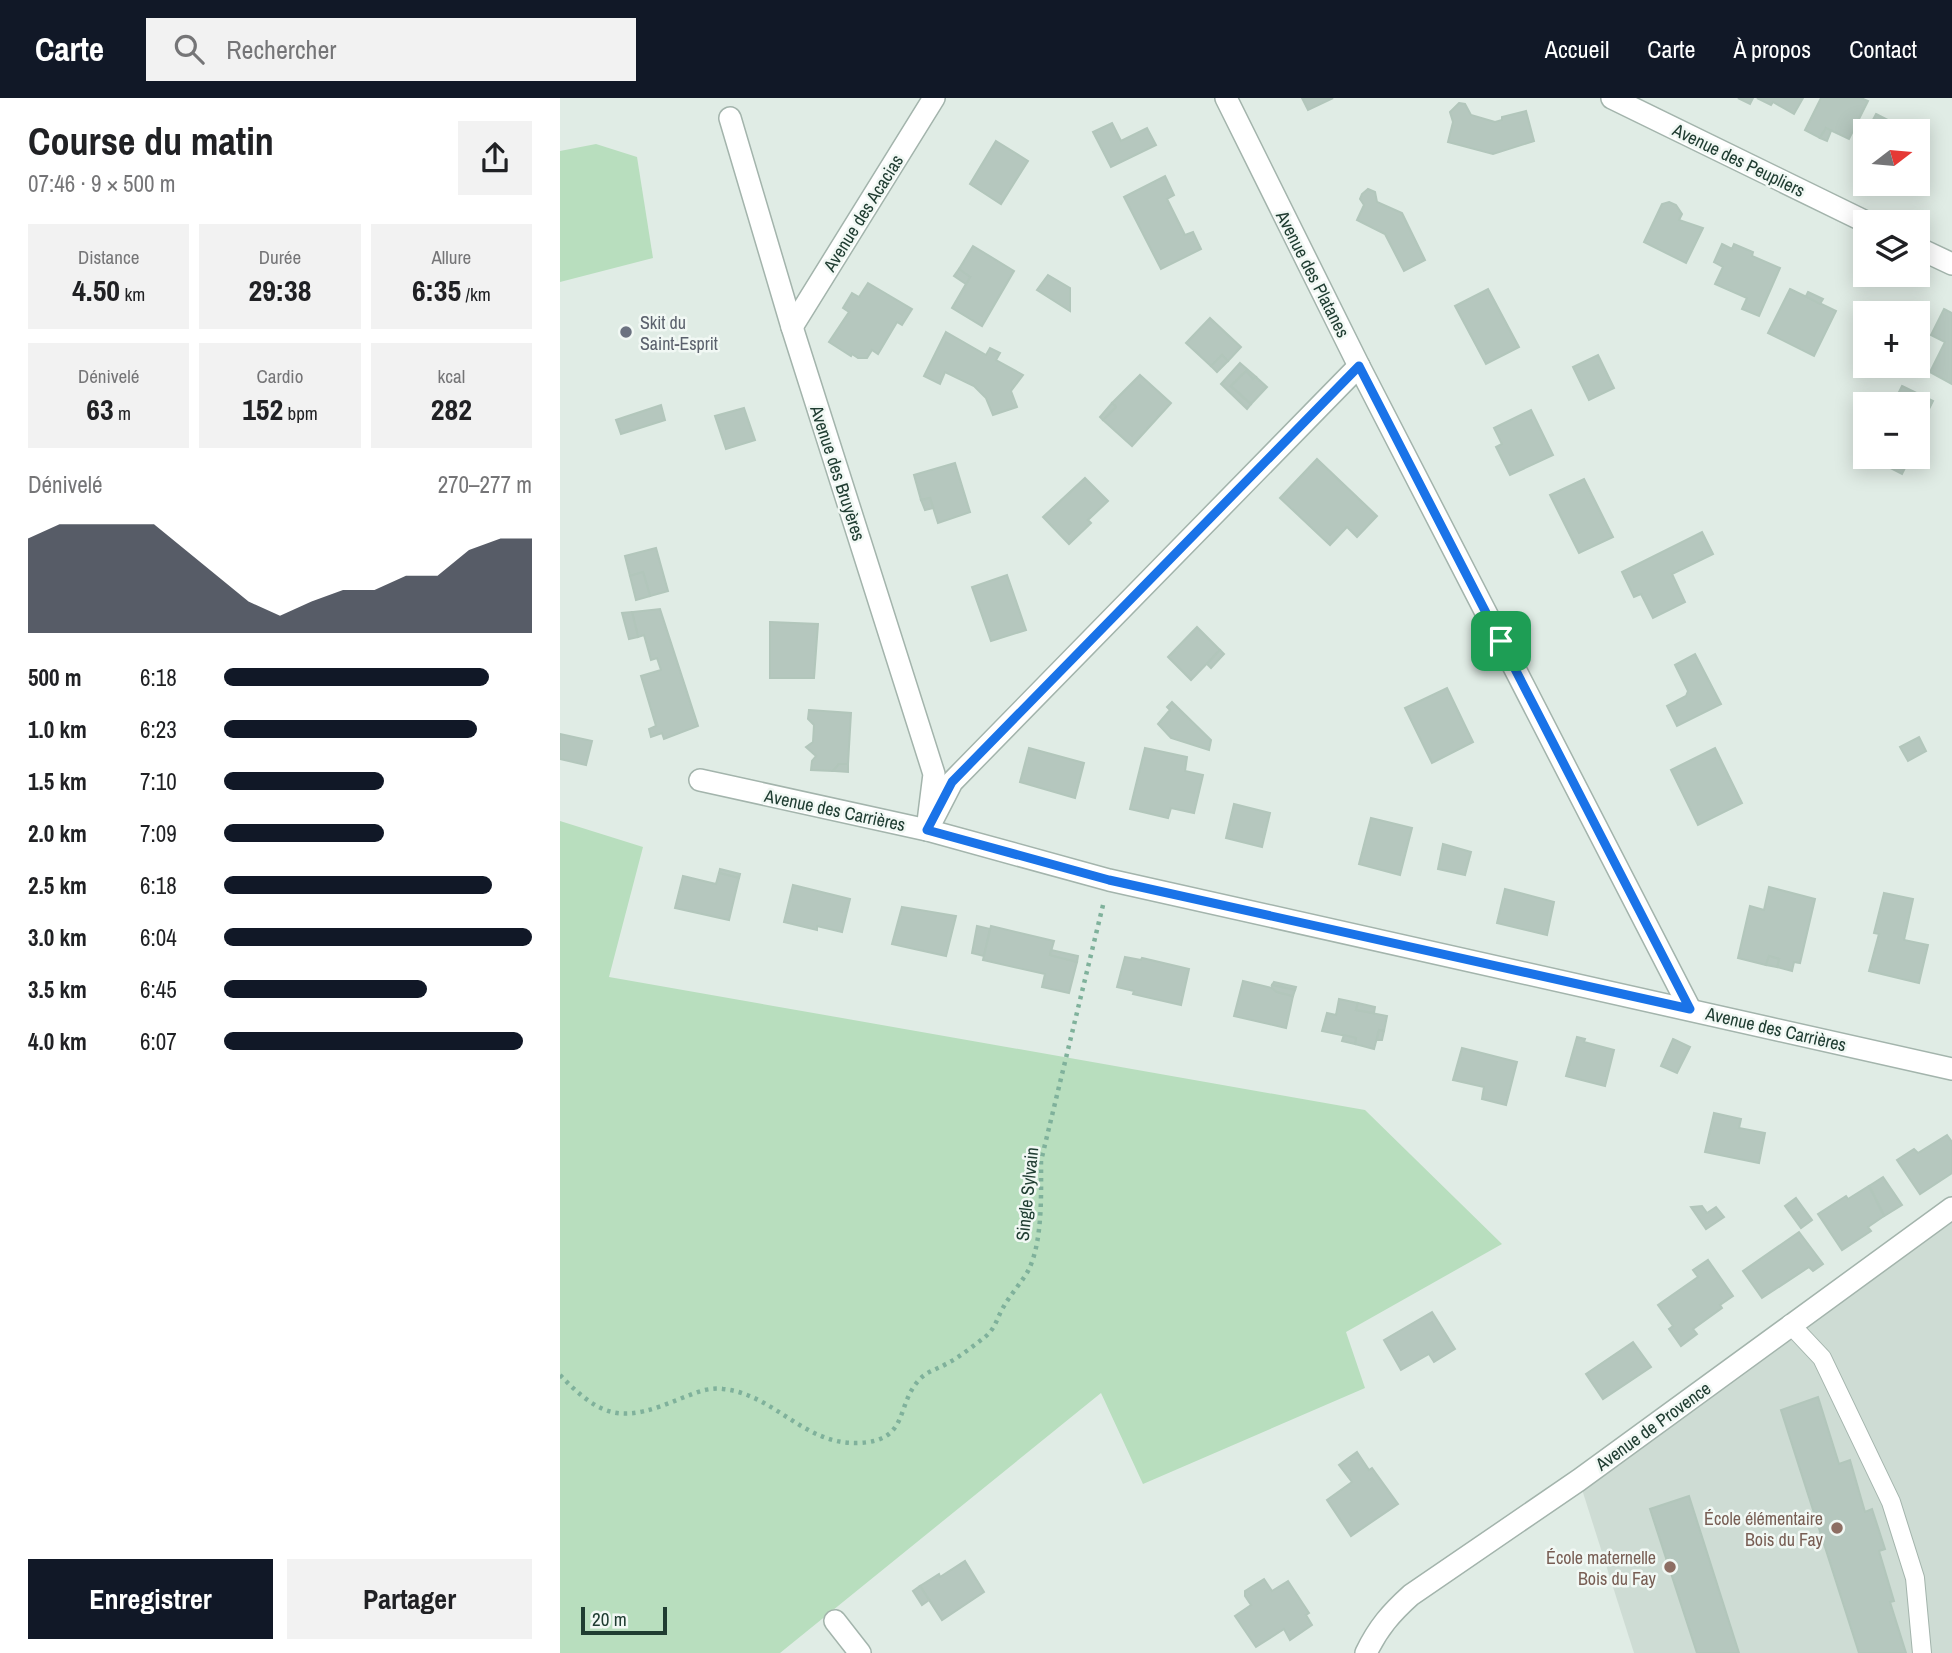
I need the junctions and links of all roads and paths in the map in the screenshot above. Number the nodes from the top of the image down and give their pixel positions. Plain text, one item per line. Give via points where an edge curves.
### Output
1 (934, 98) edge
2 (1226, 98) edge
3 (1617, 99) edge
4 (730, 118) dead end
5 (1853, 216) edge
6 (1930, 254) edge
7 (1952, 264) edge
8 (792, 327) junction
9 (1359, 366) junction
10 (700, 780) dead end
11 (927, 830) junction
12 (1109, 880) junction
13 (1690, 1009) junction
14 (1952, 1069) edge
15 (1952, 1208) edge
16 (1790, 1324) junction
17 (560, 1375) edge
18 (835, 1621) dead end
19 (860, 1653) edge
20 (1366, 1653) edge
21 (1922, 1653) edge

1 - 8 street, Avenue des Acacias
2 - 9 street, Avenue des Platanes
3 - 5 street, Avenue des Peupliers
4 - 8 street, Avenue des Bruyères
6 - 7 street
8 - 11 street, Avenue des Bruyères via 934,774
9 - 11 street via 952,782
9 - 13 street, Avenue des Platanes
10 - 11 street, Avenue des Carrières
11 - 12 street, Avenue des Carrières
12 - 13 street, Avenue des Carrières
12 - 17 path, Single Sylvain via 1041,1161 1041,1197 1031,1262 998,1322 988,1334 919,1380 900,1423 886,1436 855,1443 811,1433 763,1401 721,1388 632,1414 612,1414 588,1402
13 - 14 street, Avenue des Carrières
15 - 16 street, Avenue de Provence
16 - 20 street, Avenue de Provence via 1579,1480 1411,1595 1377,1630
16 - 21 lane via 1822,1358 1891,1502 1915,1578
18 - 19 street

